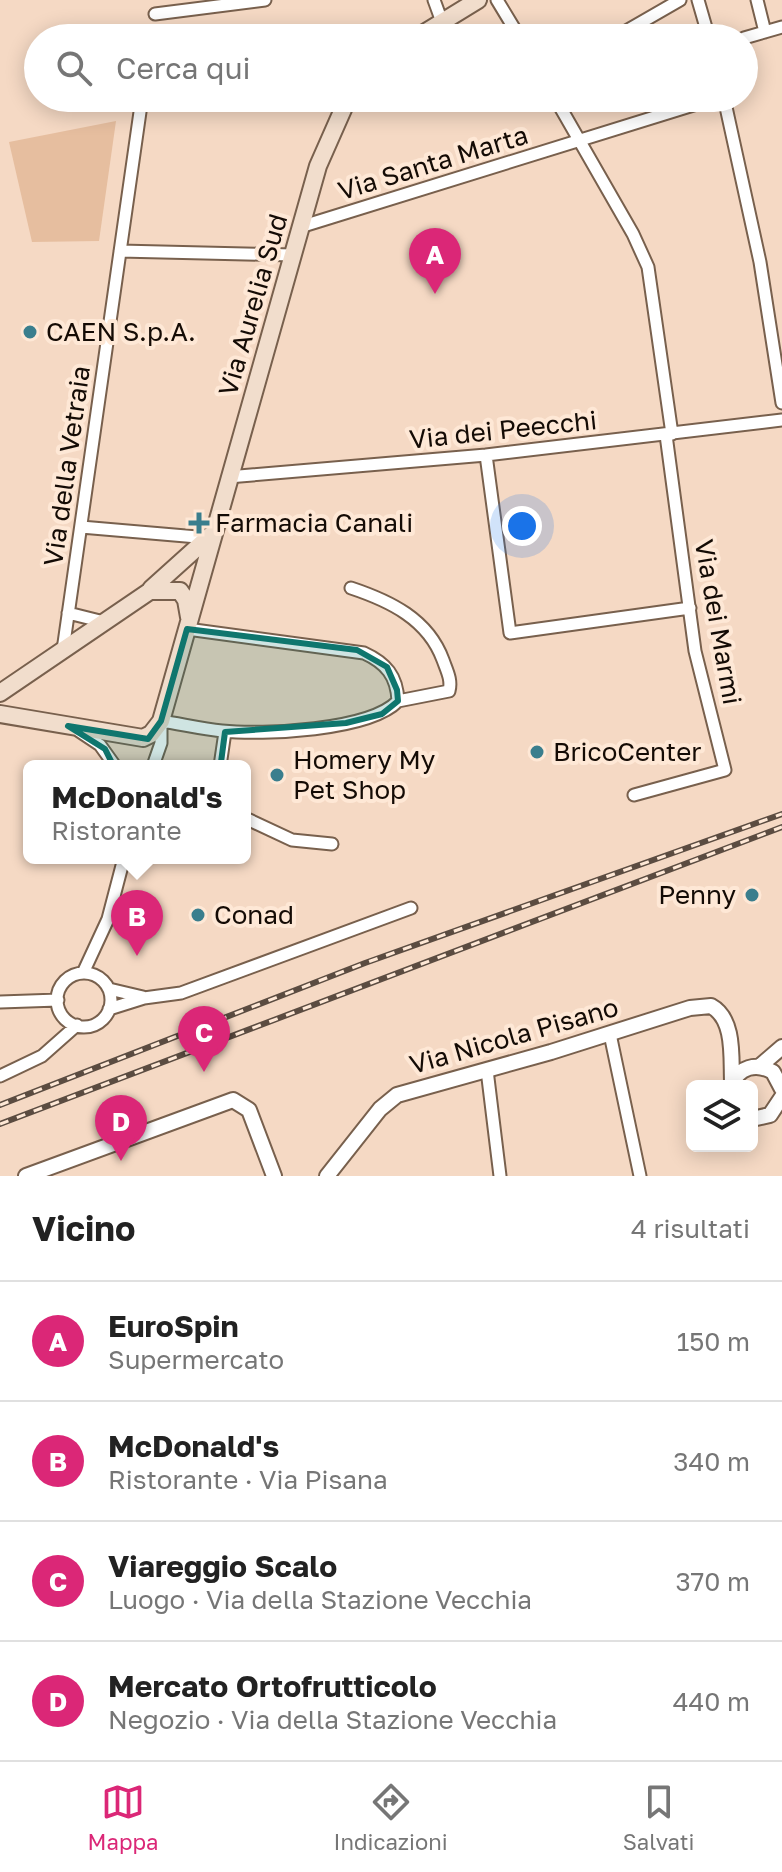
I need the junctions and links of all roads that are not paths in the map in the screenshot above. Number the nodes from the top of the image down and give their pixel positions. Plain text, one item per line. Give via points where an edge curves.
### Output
1 (265, 0) edge
2 (434, 0) edge
3 (478, 0) edge
4 (497, 0) edge
5 (680, 0) edge
6 (698, 0) edge
7 (757, 0) edge
8 (155, 14) dead end
9 (442, 22) junction
10 (439, 24) edge
11 (512, 24) edge
12 (638, 24) edge
13 (705, 24) edge
14 (782, 27) edge
15 (765, 32) junction
16 (758, 34) edge
17 (140, 112) edge
18 (342, 112) edge
19 (563, 112) edge
20 (670, 112) edge
21 (727, 112) edge
22 (579, 140) junction
23 (300, 227) junction
24 (120, 251) junction
25 (292, 255) junction
26 (782, 403) edge
27 (782, 420) edge
28 (669, 435) junction
29 (486, 455) junction
30 (228, 477) junction
31 (81, 527) junction
32 (212, 534) junction
33 (351, 588) dead end
34 (150, 591) junction
35 (690, 608) junction
36 (68, 613) junction
37 (104, 622) junction
38 (188, 626) junction
39 (63, 650) junction
40 (0, 693) edge
41 (398, 701) junction
42 (0, 714) edge
43 (161, 721) junction
44 (68, 726) junction
45 (225, 732) junction
46 (111, 760) edge
47 (155, 760) edge
48 (221, 760) edge
49 (634, 795) dead end
50 (251, 821) edge
51 (332, 844) dead end
52 (122, 864) edge
53 (411, 908) dead end
54 (100, 938) junction
55 (83, 973) junction
56 (99, 978) junction
57 (109, 989) junction
58 (144, 998) junction
59 (58, 1000) junction
60 (0, 1002) edge
61 (109, 1009) junction
62 (77, 1025) junction
63 (610, 1034) junction
64 (729, 1037) junction
65 (782, 1047) edge
66 (756, 1066) junction
67 (487, 1070) junction
68 (0, 1076) edge
69 (731, 1080) edge
70 (734, 1080) edge
71 (781, 1081) edge
72 (781, 1103) edge
73 (758, 1118) edge
74 (26, 1176) edge
75 (274, 1176) edge
76 (327, 1176) edge
77 (500, 1176) edge
78 (640, 1176) edge

1 - 8 street
2 - 9 street
3 - 9 main road
4 - 11 street
5 - 12 street
6 - 13 street
7 - 15 street
9 - 10 main road
14 - 15 street
15 - 16 street
17 - 24 street, Via della Vetraia
18 - 23 main road, Via Aurelia Sud
19 - 22 street, Via dei Marmi
20 - 22 street, Via Santa Marta
21 - 26 street via 760,262
22 - 23 street, Via Santa Marta
22 - 28 street, Via dei Marmi via 648,267
23 - 25 main road, Via Aurelia Sud
24 - 25 street
24 - 31 street, Via della Vetraia
25 - 30 main road, Via Aurelia Sud
27 - 28 street, Via dei Peecchi
28 - 29 street, Via dei Peecchi
28 - 35 street, Via dei Marmi
29 - 30 street, Via dei Peecchi
29 - 35 street via 510,633
30 - 32 main road, Via Aurelia Sud
31 - 32 street
31 - 36 street, Via della Vetraia
32 - 34 main road
32 - 38 main road, Via Aurelia Sud
33 - 41 street via 407,614 441,654 451,681 449,691
34 - 37 main road
34 - 38 main road via 180,591
35 - 49 street, Via dei Marmi via 695,651 725,770
36 - 37 street
36 - 39 street, Via della Vetraia
37 - 39 main road
38 - 41 street via 364,653 392,674
38 - 43 main road, Via Aurelia Sud
39 - 40 main road
41 - 45 street via 382,714 346,723
42 - 44 main road
43 - 44 main road via 146,738
43 - 45 street
43 - 47 street, Via Aurelia Sud
44 - 46 street via 100,745
45 - 48 street
50 - 51 street via 292,840
52 - 54 street
53 - 58 street via 181,993
54 - 55 street
54 - 56 street
55 - 56 street
55 - 59 street via 65,981
56 - 57 street
57 - 58 street
57 - 61 street
58 - 61 street
59 - 60 street
59 - 62 street via 63,1016
61 - 62 street via 96,1024
62 - 68 street via 47,1052
63 - 64 street, Via Nicola Pisano via 709,1006 721,1014
63 - 67 street, Via Nicola Pisano
63 - 78 street
64 - 66 street, Via Nicola Pisano
64 - 69 street
65 - 66 street
66 - 70 street
66 - 71 street, Via Nicola Pisano
67 - 76 street, Via Nicola Pisano via 394,1097
67 - 77 street
72 - 73 street
74 - 75 street via 233,1100 249,1110

